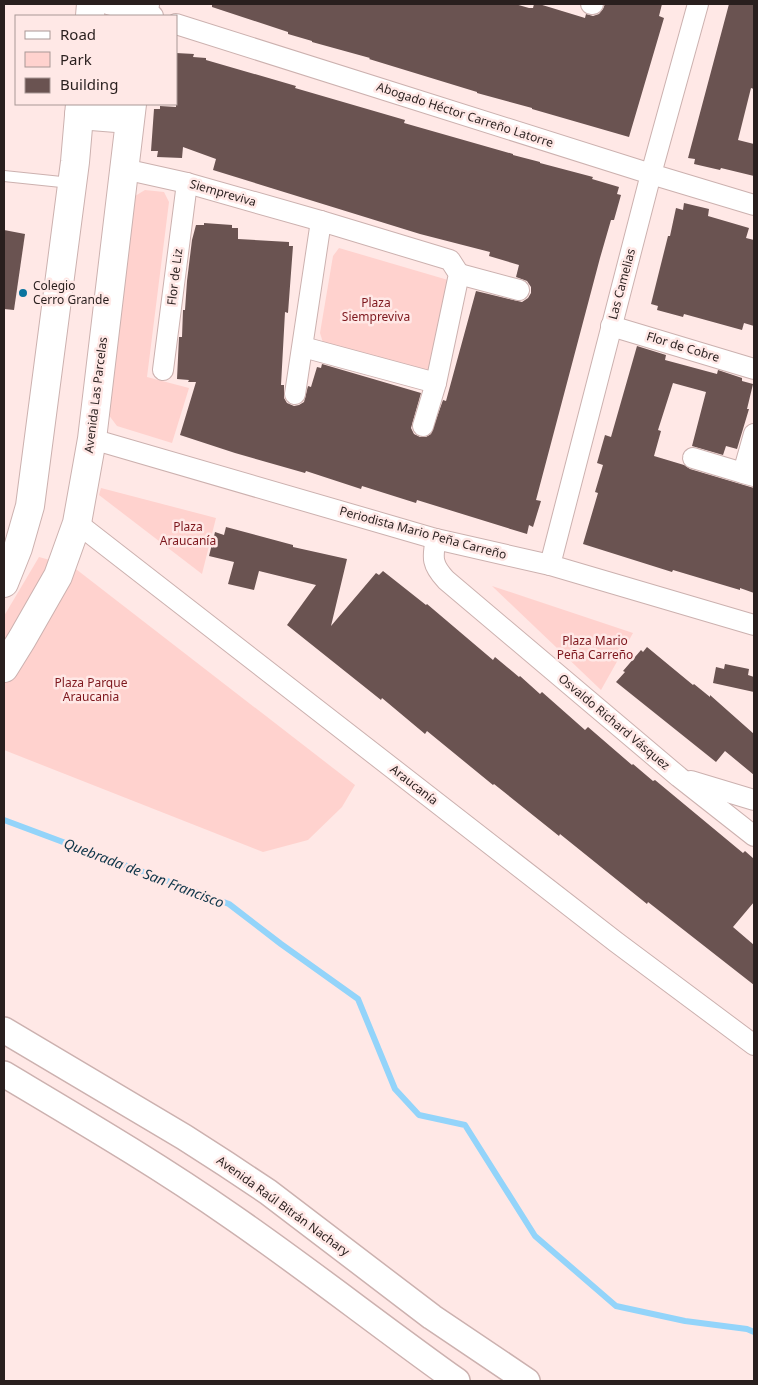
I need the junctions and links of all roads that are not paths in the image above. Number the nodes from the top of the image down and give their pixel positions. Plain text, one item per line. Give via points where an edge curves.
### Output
1 (78, 4) edge
2 (108, 4) edge
3 (698, 4) edge
4 (146, 12) edge
5 (89, 15) edge
6 (178, 25) edge
7 (80, 109) edge
8 (130, 112) edge
9 (124, 169) junction
10 (651, 174) junction
11 (4, 176) edge
12 (72, 183) junction
13 (187, 183) junction
14 (754, 205) edge
15 (321, 221) junction
16 (458, 274) junction
17 (520, 290) dead end
18 (611, 326) junction
19 (303, 347) junction
20 (754, 369) edge
21 (162, 370) dead end
22 (436, 384) junction
23 (295, 394) dead end
24 (423, 426) dead end
25 (754, 434) edge
26 (92, 439) junction
27 (694, 458) dead end
28 (749, 475) edge
29 (76, 523) junction
30 (436, 539) junction
31 (550, 565) junction
32 (4, 583) edge
33 (754, 625) edge
34 (4, 668) edge
35 (679, 778) junction
36 (754, 800) edge
37 (754, 836) edge
38 (4, 1030) edge
39 (754, 1045) edge
40 (4, 1074) edge
41 (141, 1112) junction
42 (124, 1144) junction
43 (457, 1381) edge
44 (527, 1381) edge

1 - 5 lane
2 - 4 street
3 - 10 street, Las Camelias
6 - 10 street, Abogado Héctor Carreño Latorre
7 - 8 main road
7 - 12 main road
8 - 9 main road, Avenida Las Parcelas
9 - 13 street, Siempreviva
9 - 26 main road, Avenida Las Parcelas
10 - 14 street, Abogado Héctor Carreño Latorre
10 - 18 street, Las Camelias
11 - 12 lane
12 - 32 main road via 30,506
13 - 15 street, Siempreviva
13 - 21 street, Flor de Liz
15 - 16 street, Siempreviva via 450,260
15 - 19 street
16 - 17 street
16 - 22 street
18 - 20 street, Flor de Cobre
18 - 31 street, Las Camelias
19 - 22 street
19 - 23 street
22 - 24 street
25 - 28 street
26 - 29 main road, Avenida Las Parcelas
26 - 30 street, Periodista Mario Peña Carreño
27 - 28 street
29 - 34 main road, Avenida Las Parcelas via 58,576
29 - 39 street, Araucanía via 616,942
30 - 31 street, Periodista Mario Peña Carreño
30 - 35 street, Osvaldo Richard Vásquez via 433,556 439,573 446,580
31 - 33 street, Periodista Mario Peña Carreño
35 - 36 street, Osvaldo Richard Vásquez
35 - 37 street, Osvaldo Richard Vásquez
38 - 41 street, Avenida Raúl Bitrán Nachary
40 - 42 street
41 - 42 street
41 - 44 street, Avenida Raúl Bitrán Nachary via 268,1192 432,1317
42 - 43 street via 231,1216

